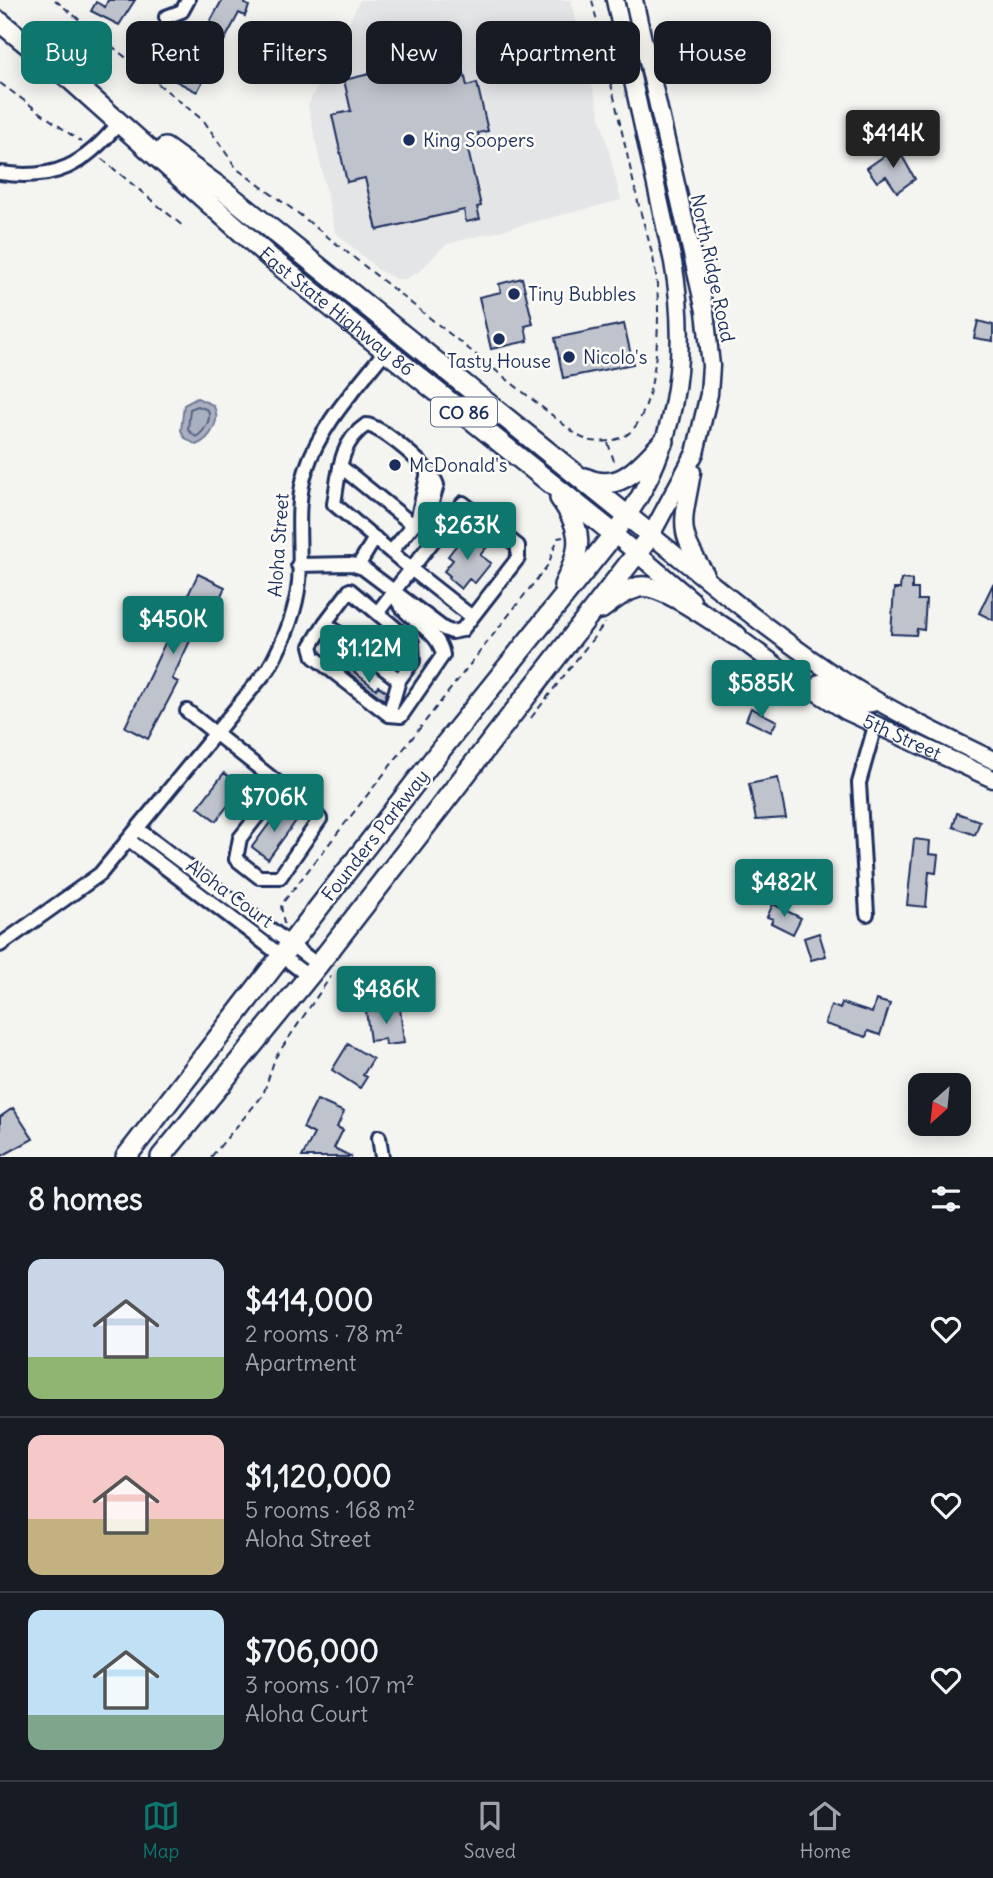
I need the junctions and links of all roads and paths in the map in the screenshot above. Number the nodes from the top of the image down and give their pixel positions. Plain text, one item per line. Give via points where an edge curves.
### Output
1 (55, 0) edge
2 (188, 0) edge
3 (592, 0) edge
4 (615, 0) edge
5 (634, 0) edge
6 (166, 17) dead end
7 (0, 22) edge
8 (21, 39) edge
9 (0, 83) edge
10 (76, 84) edge
11 (77, 84) edge
12 (119, 123) junction
13 (93, 151) junction
14 (0, 173) edge
15 (184, 227) dead end
16 (386, 350) junction
17 (664, 440) junction
18 (695, 453) junction
19 (560, 462) junction
20 (340, 466) junction
21 (542, 474) junction
22 (628, 516) junction
23 (415, 521) junction
24 (614, 534) junction
25 (651, 535) junction
26 (578, 536) junction
27 (375, 538) junction
28 (391, 552) junction
29 (637, 553) junction
30 (298, 565) junction
31 (358, 566) junction
32 (411, 569) junction
33 (714, 586) junction
34 (394, 591) junction
35 (378, 612) junction
36 (472, 617) junction
37 (713, 618) junction
38 (609, 619) dead end
39 (325, 623) junction
40 (581, 625) junction
41 (538, 628) junction
42 (737, 636) junction
43 (399, 680) junction
44 (878, 701) junction
45 (187, 711) dead end
46 (389, 715) junction
47 (529, 720) dead end
48 (875, 726) junction
49 (216, 734) junction
50 (993, 761) edge
51 (993, 768) edge
52 (993, 779) edge
53 (281, 786) junction
54 (139, 830) junction
55 (129, 841) junction
56 (867, 914) dead end
57 (0, 945) edge
58 (283, 945) junction
59 (319, 972) junction
60 (379, 1138) dead end
61 (126, 1157) edge
62 (161, 1157) edge
63 (211, 1157) edge
64 (382, 1157) edge

1 - 3 path via 204,121 237,169 578,435 608,442 628,435 644,411 657,338 657,278
2 - 6 street via 182,11
4 - 17 main road, North Ridge Road via 680,303 678,383
5 - 18 main road, North Ridge Road via 707,324 709,394
7 - 8 highway, East State Highway 86 / CO 86
9 - 13 path
10 - 12 highway, East State Highway 86 / CO 86
11 - 19 highway, East State Highway 86 / CO 86 via 223,190
12 - 13 street
12 - 16 highway, East State Highway 86 / CO 86 via 274,261
13 - 14 street via 51,174
13 - 15 path
16 - 21 highway, East State Highway 86 / CO 86
16 - 30 street, Aloha Street via 312,454 298,503
17 - 19 highway via 629,476 612,484 587,480
17 - 22 main road, North Ridge Road
18 - 25 main road, North Ridge Road
18 - 33 main road via 682,530 688,548
19 - 22 highway, East State Highway 86 / CO 86
20 - 23 street
20 - 23 street via 355,433 366,425 374,426 435,478 435,494
20 - 27 street via 334,504
21 - 24 highway, East State Highway 86
21 - 26 highway, CO 86 via 576,522
22 - 24 main road, Founders Parkway
22 - 25 highway, 5th Street / CO 86
23 - 28 street
24 - 29 main road, 5th Street
24 - 41 highway, Founders Parkway
25 - 29 highway, Founders Parkway
25 - 33 main road, 5th Street
26 - 41 highway via 570,574
26 - 58 path via 558,538 548,565 281,905
27 - 28 street
27 - 31 street
28 - 32 street
29 - 37 main road, 5th Street
29 - 40 highway, Founders Parkway
30 - 31 street
30 - 49 street, Aloha Street via 288,634 269,668
31 - 34 street
32 - 34 street
32 - 36 street
32 - 36 street via 463,503 508,538 518,546 518,558
33 - 44 main road, 5th Street via 806,656
34 - 35 street
34 - 36 street via 453,632 462,630
34 - 46 street via 403,612 434,637 443,655 405,712
35 - 39 street via 350,590
35 - 43 street via 407,636 414,648 413,662
37 - 42 main road, 5th Street
37 - 44 main road via 847,698 868,704
38 - 47 path
39 - 43 street
39 - 46 street via 311,646 314,657
40 - 42 highway via 623,593 642,586 672,596
40 - 59 highway, Founders Parkway
41 - 58 highway, Founders Parkway
42 - 48 main road, 5th Street via 812,690
43 - 46 street
44 - 50 main road, 5th Street
45 - 49 street
48 - 51 main road via 891,723
48 - 52 main road, 5th Street
48 - 56 street via 859,783
49 - 53 street
49 - 54 street, Aloha Street
53 - 53 street via 320,819 280,877 259,877 236,859 237,849 240,838
54 - 55 street, Aloha Street
54 - 58 street, Aloha Court via 214,883
55 - 57 street, Aloha Street via 100,874
55 - 58 street, Aloha Court
58 - 59 street, Aloha Court
58 - 61 highway, Founders Parkway
59 - 62 highway, Founders Parkway
59 - 63 path via 275,1058 263,1095
60 - 64 street

